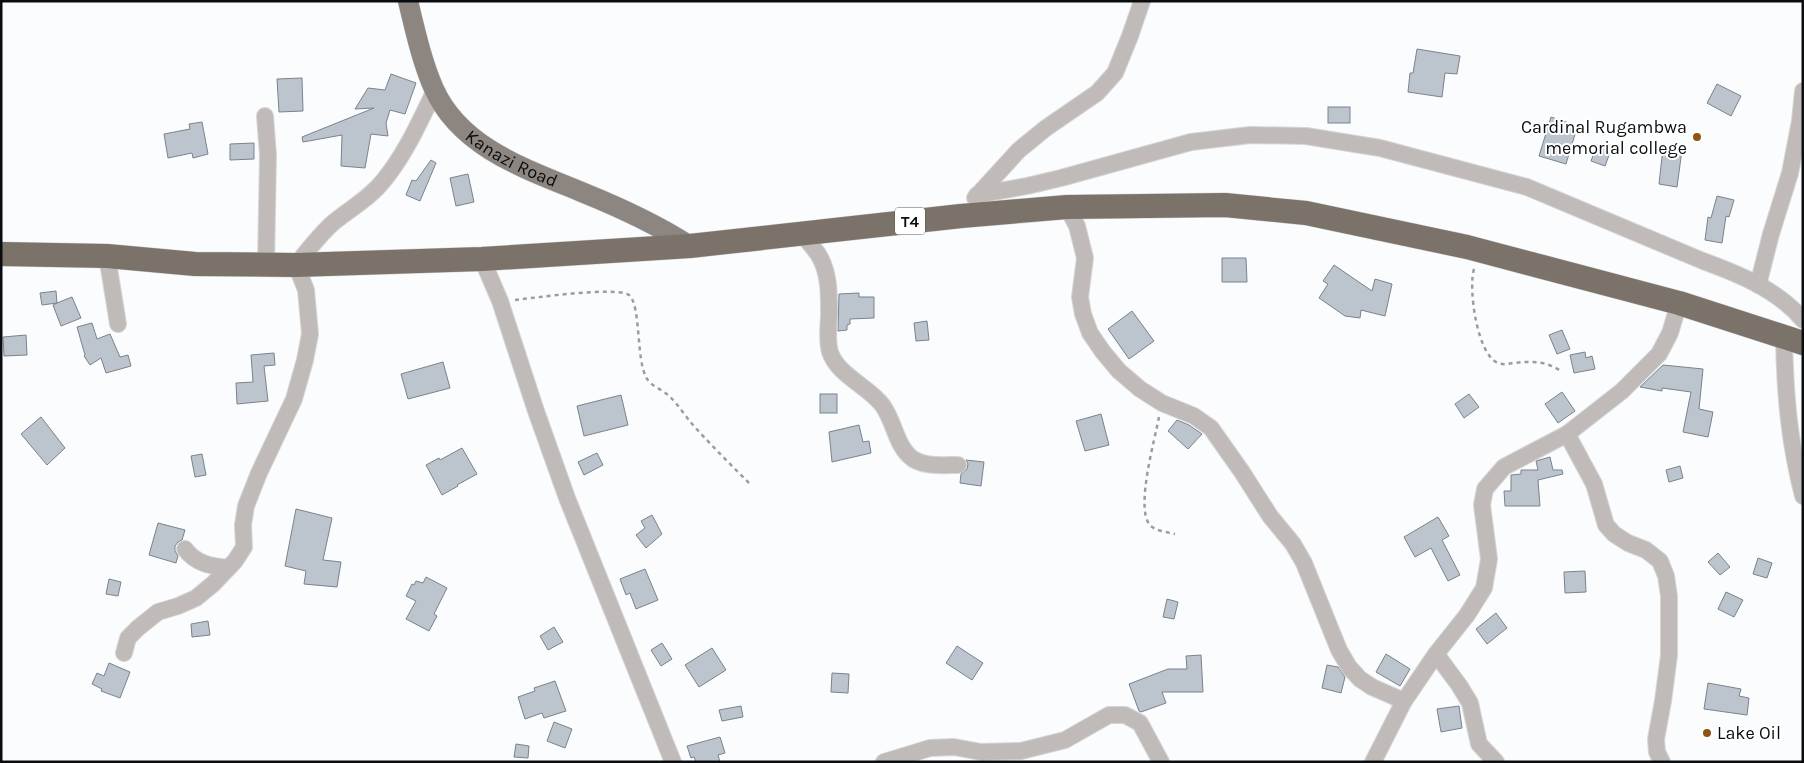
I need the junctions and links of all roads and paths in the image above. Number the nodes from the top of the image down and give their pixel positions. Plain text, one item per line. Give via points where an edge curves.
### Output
1 (408, 1) edge
2 (1142, 1) edge
3 (435, 90) junction
4 (1803, 91) edge
5 (265, 116) dead end
6 (977, 194) junction
7 (1067, 207) junction
8 (961, 216) junction
9 (801, 233) junction
10 (690, 246) junction
11 (1480, 251) junction
12 (1, 254) edge
13 (107, 256) junction
14 (482, 259) junction
15 (266, 264) junction
16 (296, 264) junction
17 (1758, 285) junction
18 (500, 301) junction
19 (1679, 303) junction
20 (1803, 320) edge
21 (118, 324) dead end
22 (1794, 341) edge
23 (1562, 372) dead end
24 (1162, 403) junction
25 (1567, 434) junction
26 (958, 465) dead end
27 (749, 483) dead end
28 (1803, 496) edge
29 (1175, 534) dead end
30 (185, 549) dead end
31 (228, 568) junction
32 (124, 653) dead end
33 (1436, 654) junction
34 (1404, 701) junction
35 (673, 762) edge
36 (884, 762) edge
37 (1161, 762) edge
38 (1373, 762) edge
39 (1496, 762) edge
40 (1662, 762) edge

1 - 3 main road, Kanazi Road
2 - 6 street via 1115,73 1097,93 1019,150
3 - 10 main road, Kanazi Road via 458,124 480,144 512,163 640,216
3 - 16 street via 411,140 384,181 365,200 334,222
4 - 17 street via 1790,173
5 - 15 street via 268,155
6 - 8 street
6 - 17 street via 1060,178 1191,142 1250,135 1306,136 1380,148 1527,187 1732,271
7 - 8 highway, T4
7 - 11 highway, T4 via 1225,205 1306,213
7 - 24 street via 1077,226 1085,258 1080,297 1090,334 1119,371
8 - 9 highway, T4
9 - 10 highway, T4
9 - 26 street via 819,255 827,277 830,353 854,382 882,405 906,452 915,460 932,466
10 - 14 highway, T4
11 - 19 highway, T4
11 - 23 path via 1471,289 1479,331 1490,356 1501,364 1538,363
12 - 13 highway, T4
13 - 15 highway, T4 via 195,264
13 - 21 street
14 - 16 highway, T4
14 - 18 street
15 - 16 highway, T4
16 - 31 street via 308,304 310,334 305,360 294,399 246,506 244,547
17 - 20 street via 1774,294
18 - 27 path via 599,292 628,295 636,310 640,358 647,379 668,395
18 - 35 street via 567,498
19 - 22 highway, T4
19 - 25 street via 1670,334 1659,354 1622,391
22 - 28 street via 1788,417
24 - 29 path via 1144,506 1150,526
24 - 34 street via 1194,416 1211,428 1304,563 1349,667 1372,687
25 - 33 street via 1504,467 1485,489 1482,505 1489,559 1484,588
25 - 40 street via 1594,484 1606,525 1614,534 1660,561 1666,576 1669,655 1656,739
30 - 31 street via 205,564
31 - 32 street via 196,598 158,612 138,628 128,638
33 - 34 street
33 - 39 street via 1470,702 1480,744
34 - 38 street
36 - 37 street via 930,748 1020,751 1065,740 1109,715 1125,715 1140,723

